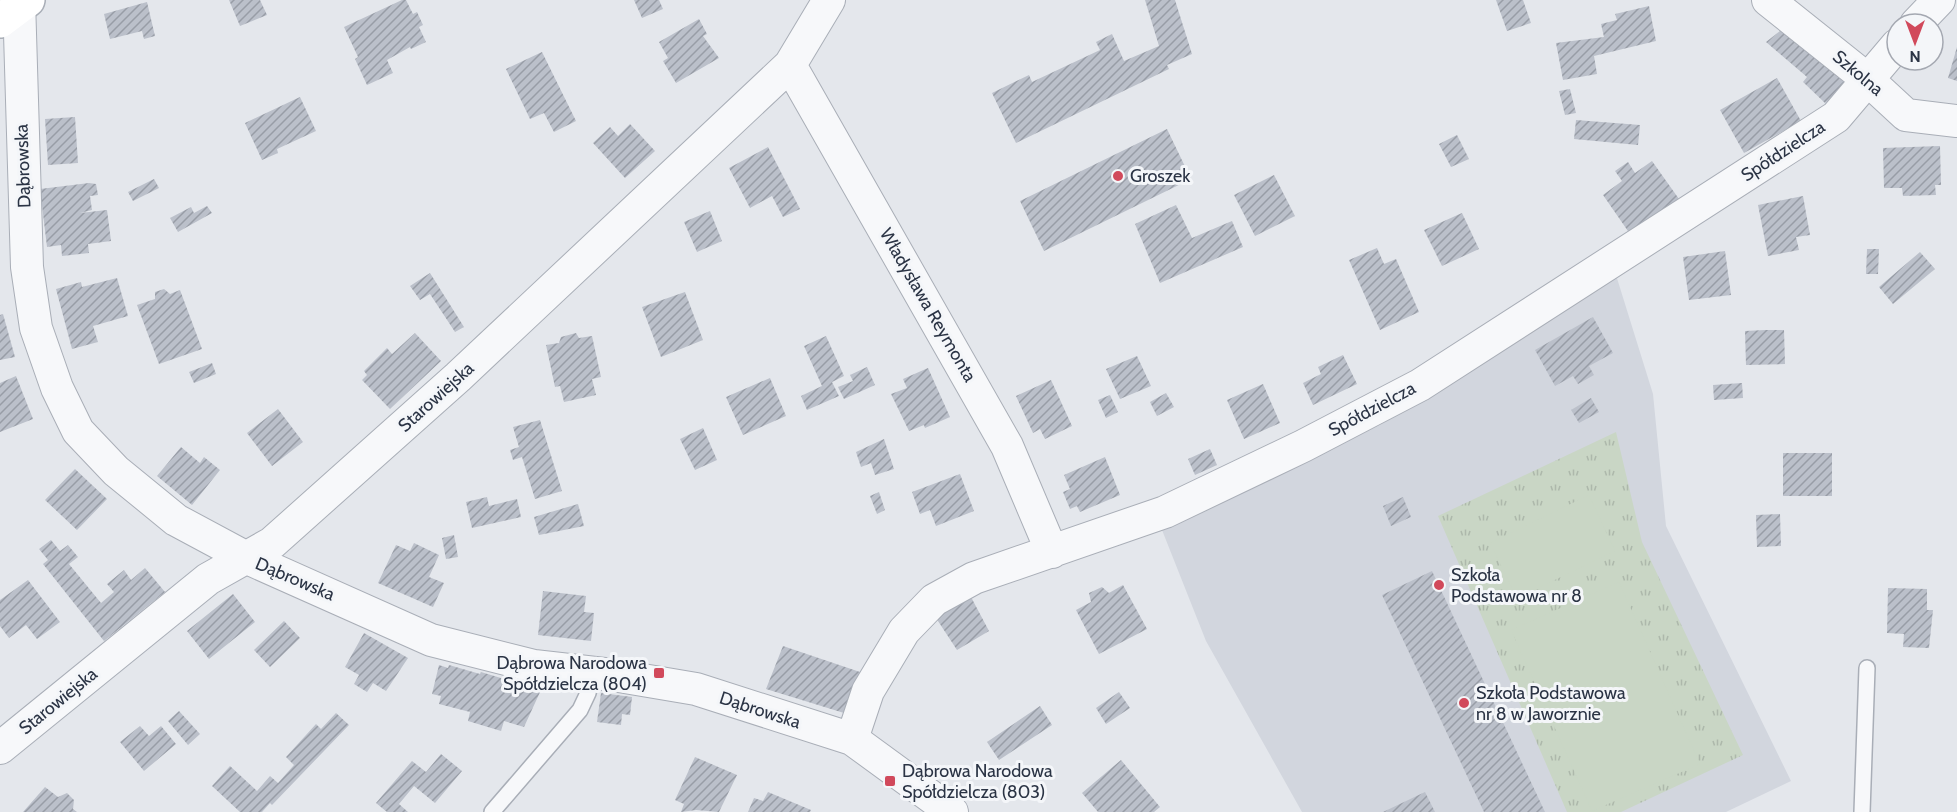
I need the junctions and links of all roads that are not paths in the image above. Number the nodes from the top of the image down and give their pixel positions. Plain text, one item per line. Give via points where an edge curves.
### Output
1 (829, 0) edge
2 (1768, 0) edge
3 (1939, 0) edge
4 (16, 7) edge
5 (1928, 12) edge
6 (1885, 59) edge
7 (790, 65) junction
8 (1867, 79) junction
9 (1957, 121) edge
10 (1052, 552) junction
11 (245, 557) junction
12 (1867, 668) dead end
13 (592, 672) junction
14 (852, 740) junction
15 (0, 748) edge
16 (948, 811) edge
17 (492, 812) edge
18 (1862, 812) edge

1 - 7 street, Starowiejska
2 - 8 street, Szkolna
3 - 5 street
4 - 11 street, Dąbrowska via 27,267 36,328 57,388 78,431 116,471 176,520
6 - 8 street, Spółdzielcza
7 - 10 street, Władysława Reymonta via 1007,446
7 - 11 street, Starowiejska via 458,377 272,543
8 - 9 street, Szkolna via 1906,116
8 - 10 street, Spółdzielcza via 1836,117 1420,385 1165,512
10 - 14 street, Spółdzielcza via 974,578 934,600 904,631 867,691
11 - 13 street, Dąbrowska via 431,640 534,666
11 - 15 street, Starowiejska via 208,579
12 - 18 lane
13 - 14 street, Dąbrowska via 696,689
13 - 17 lane via 580,710
14 - 16 street, Dąbrowska

